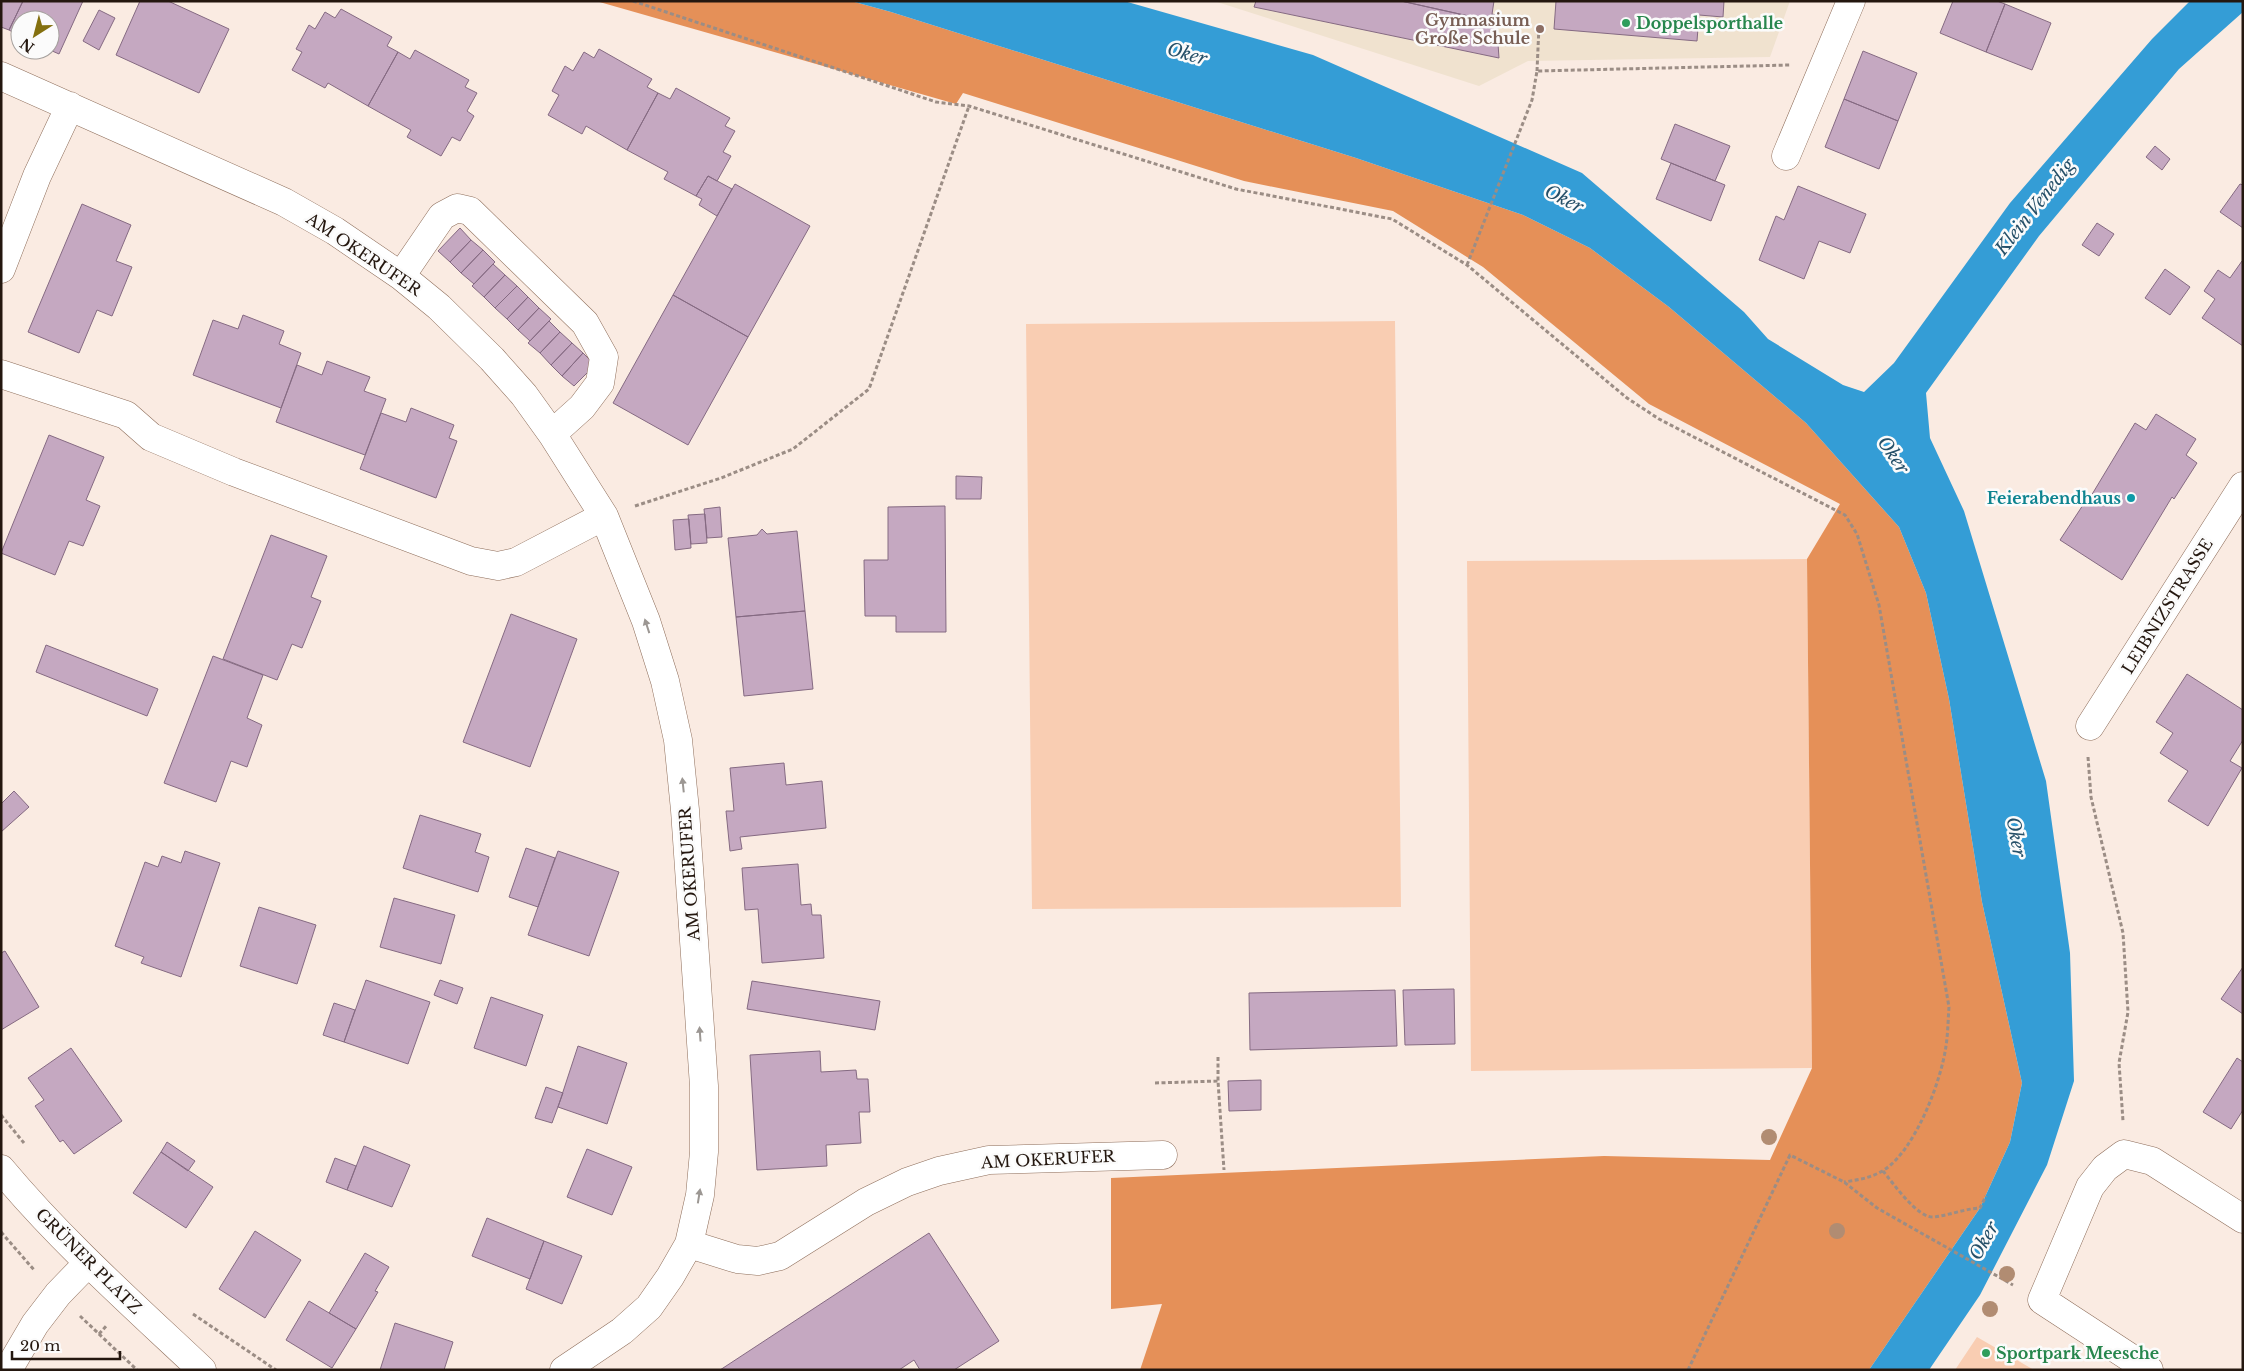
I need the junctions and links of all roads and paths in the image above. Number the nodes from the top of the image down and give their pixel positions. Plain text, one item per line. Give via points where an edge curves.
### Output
1 (633, 1) edge
2 (1851, 1) edge
3 (1539, 26) dead end
4 (1825, 64) junction
5 (1537, 71) junction
6 (1, 76) edge
7 (70, 106) junction
8 (969, 106) junction
9 (1786, 156) dead end
10 (1468, 265) junction
11 (1, 269) edge
12 (401, 276) junction
13 (1, 374) edge
14 (552, 434) junction
15 (2243, 486) edge
16 (604, 516) junction
17 (2090, 726) joint
18 (1218, 1057) dead end
19 (1218, 1081) junction
20 (1155, 1083) dead end
21 (1, 1115) edge
22 (29, 1150) dead end
23 (2124, 1154) junction
24 (1163, 1155) dead end
25 (1, 1170) edge
26 (1224, 1170) dead end
27 (1883, 1171) junction
28 (1844, 1182) junction
29 (1986, 1196) dead end
30 (2243, 1219) edge
31 (689, 1244) junction
32 (88, 1263) junction
33 (2022, 1289) dead end
34 (190, 1312) dead end
35 (8, 1370) edge
36 (202, 1370) edge
37 (276, 1370) edge
38 (564, 1370) edge
39 (1688, 1370) edge
40 (2149, 1370) edge

1 - 8 path via 936,102
2 - 4 street
3 - 5 path
4 - 5 path
4 - 9 street
5 - 10 path via 1532,100
6 - 7 street, AM OKERUFER
7 - 11 street via 36,176
7 - 12 street, AM OKERUFER via 284,202 335,231
8 - 10 path via 1236,189 1392,220
8 - 16 path via 869,389 792,449 721,478
10 - 27 path via 1627,398 1659,419 1845,515 1857,534 1878,605 1949,1007 1946,1046 1933,1093 1910,1143
12 - 14 street, AM OKERUFER via 439,307 492,359
12 - 14 street via 442,216 457,208 470,211 566,302 585,323 604,357 600,382 582,407
13 - 16 street via 126,415 151,437 471,561 498,566 516,562
14 - 16 street, AM OKERUFER
15 - 17 street, LEIBNIZSTRASSE
31 -> 16 street, AM OKERUFER via 700,1195 704,1086 678,740 646,621
17 - 23 path via 2088,763 2092,797 2123,933 2128,1012 2119,1063
18 - 19 path
19 - 20 path
19 - 26 path
21 - 22 path
23 - 30 street via 2152,1161
23 - 40 street via 2105,1168 2090,1187 2042,1300
24 - 31 street, AM OKERUFER via 989,1160 939,1171 866,1202 780,1256 758,1261 737,1259
25 - 32 street, GRÜNER PLATZ
27 - 28 path via 1865,1180
27 - 29 path via 1921,1214 1931,1218 1980,1208
28 - 33 path via 1877,1208
28 - 39 path via 1790,1155
31 - 38 street, AM OKERUFER via 650,1307 622,1331
32 - 35 street via 34,1324
32 - 36 street, GRÜNER PLATZ
34 - 37 path

